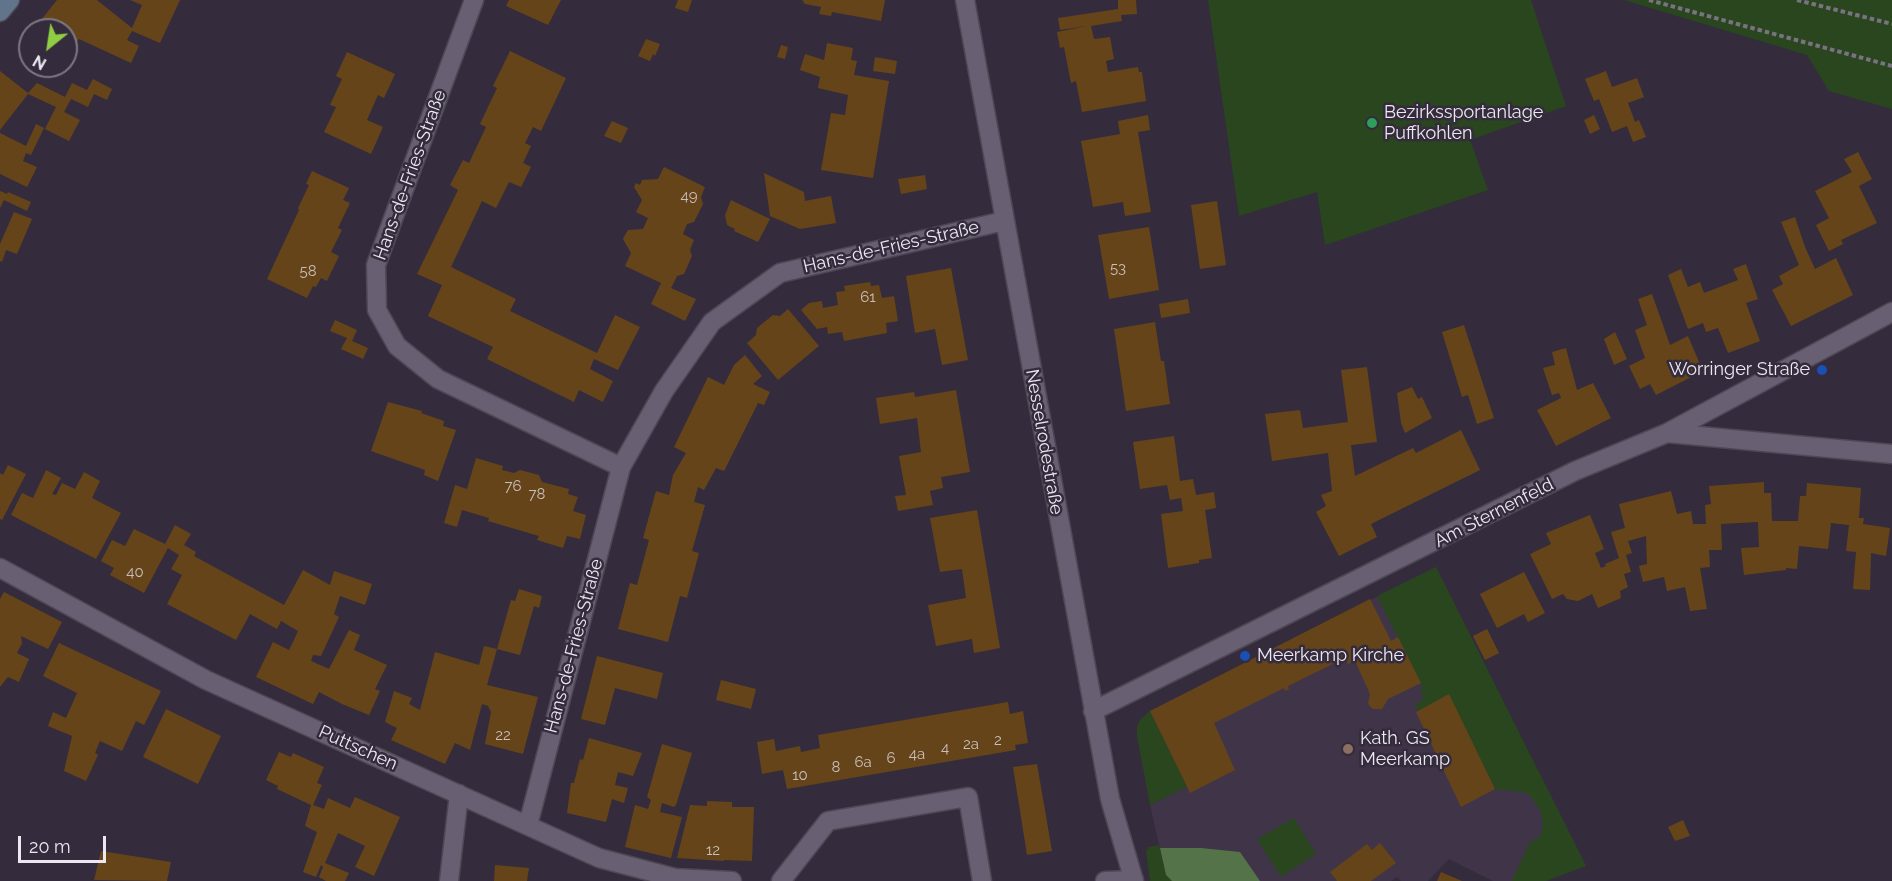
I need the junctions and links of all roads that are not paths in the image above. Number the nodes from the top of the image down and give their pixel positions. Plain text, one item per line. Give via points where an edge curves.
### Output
1 (10, 0) edge
2 (474, 0) edge
3 (965, 0) edge
4 (0, 12) edge
5 (1004, 221) junction
6 (1892, 312) edge
7 (1667, 433) junction
8 (1892, 454) edge
9 (621, 467) junction
10 (0, 568) edge
11 (1093, 711) junction
12 (459, 794) junction
13 (528, 825) junction
14 (1134, 880) edge
15 (449, 881) edge
16 (732, 881) edge
17 (781, 881) edge
18 (982, 881) edge
19 (1105, 881) edge

1 - 4 main road
2 - 9 street, Hans-de-Fries-Straße via 376,265 377,310 397,346 438,379
3 - 5 street, Nesselrodestraße
5 - 9 street, Hans-de-Fries-Straße via 780,273 712,322 664,391
5 - 11 street, Nesselrodestraße
6 - 7 street, Am Sternenfeld
7 - 8 street
7 - 11 street, Am Sternenfeld via 1575,471
9 - 13 street, Hans-de-Fries-Straße
10 - 12 street, Puttschen via 206,680
11 - 14 street, Nesselrodestraße via 1110,799
12 - 13 street, Puttschen
12 - 15 street
13 - 16 street, Puttschen via 599,858 675,878
14 - 19 street
17 - 18 street via 828,821 968,797

